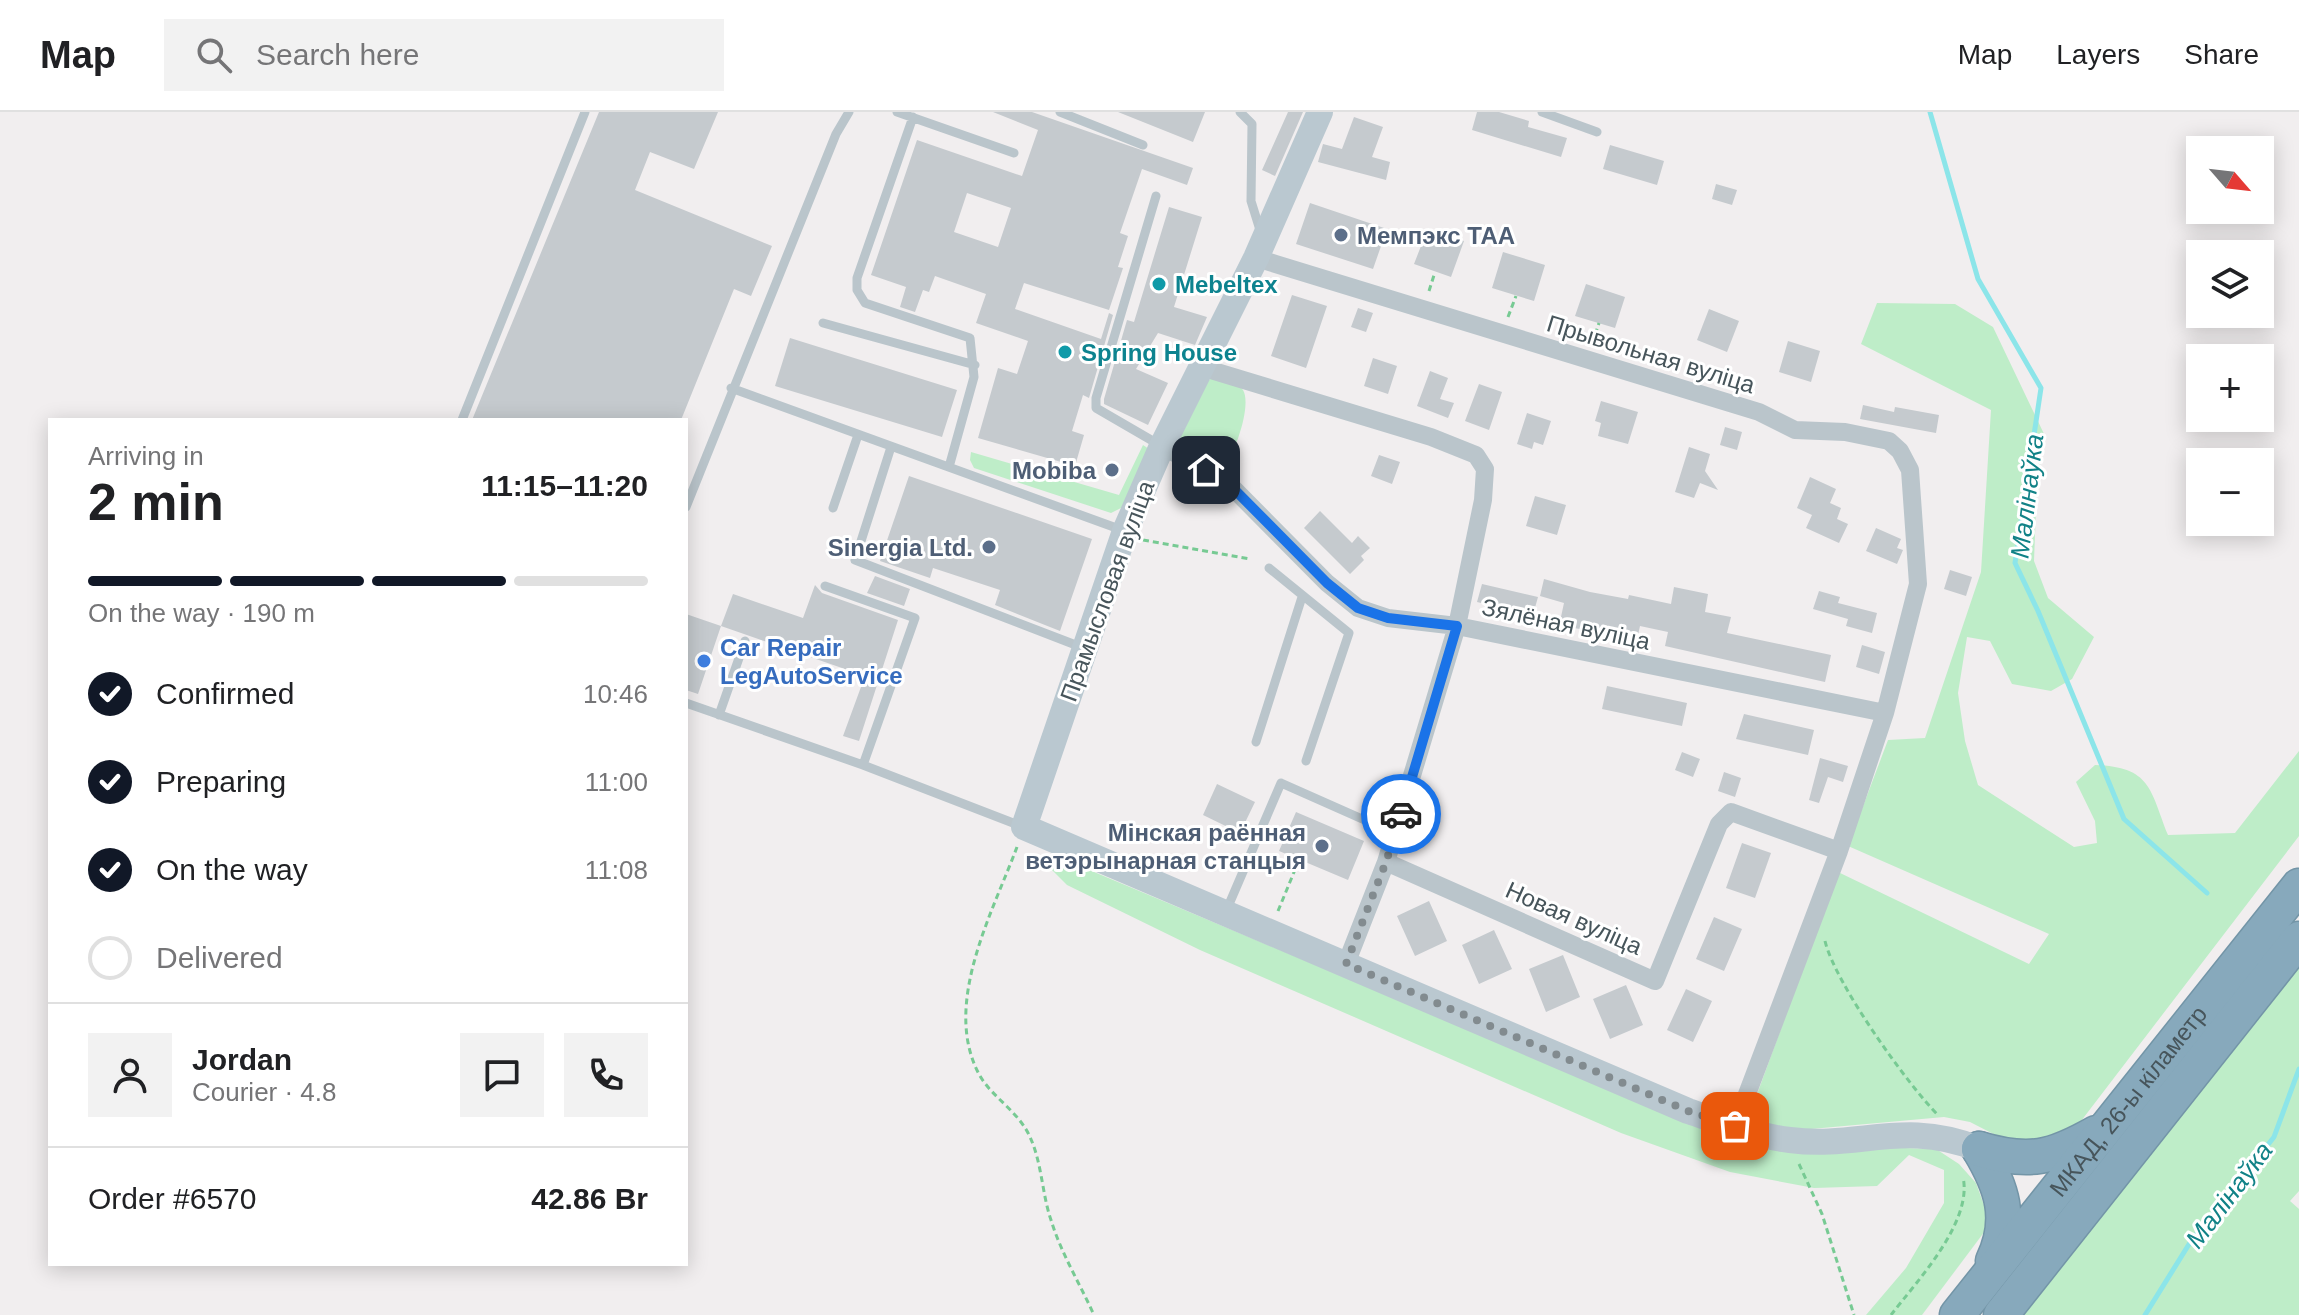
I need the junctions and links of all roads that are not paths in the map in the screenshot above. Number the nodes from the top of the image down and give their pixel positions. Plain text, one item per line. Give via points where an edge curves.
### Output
1 (585, 112) edge
2 (849, 112) edge
3 (897, 112) edge
4 (1060, 112) edge
5 (1240, 112) edge
6 (1320, 112) edge
7 (1542, 112) edge
8 (913, 117) junction
9 (1597, 132) dead end
10 (1143, 145) dead end
11 (1014, 153) dead end
12 (1156, 196) dead end
13 (1258, 255) junction
14 (823, 323) dead end
15 (975, 365) junction
16 (1204, 368) junction
17 (731, 388) junction
18 (463, 418) edge
19 (858, 435) junction
20 (1162, 446) junction
21 (891, 447) junction
22 (949, 467) junction
23 (688, 502) edge
24 (833, 508) dead end
25 (1124, 534) junction
26 (1269, 568) dead end
27 (825, 586) dead end
28 (1302, 597) junction
29 (1457, 626) junction
30 (745, 641) dead end
31 (1084, 648) junction
32 (688, 704) edge
33 (1885, 713) junction
34 (719, 715) junction
35 (1256, 742) dead end
36 (1306, 761) dead end
37 (863, 765) junction
38 (1378, 826) dead end
39 (1024, 827) junction
40 (1839, 851) junction
41 (1386, 862) junction
42 (2299, 886) edge
43 (1226, 912) junction
44 (2299, 939) edge
45 (1346, 964) junction
46 (1735, 1126) junction
47 (2109, 1126) junction
48 (1971, 1162) junction
49 (1984, 1280) junction
50 (1957, 1315) edge
51 (2001, 1315) edge

1 - 18 lane
2 - 17 lane
3 - 8 lane
4 - 10 lane
5 - 13 lane via 1252,124 1251,201 1260,228
6 - 13 street, Прамысловая вуліца
7 - 9 lane
8 - 11 lane
8 - 15 lane via 857,290 865,303 970,338
12 - 20 lane via 1096,408
13 - 16 street, Прамысловая вуліца
13 - 33 street, Прывольная вуліца via 1759,412 1795,430 1889,441 1910,470 1918,584
14 - 15 lane
15 - 22 lane
16 - 20 street, Прамысловая вуліца
16 - 29 street via 1345,408 1476,455 1485,469 1483,500
17 - 19 lane
17 - 23 lane
19 - 21 lane
19 - 24 lane
20 - 25 street, Прамысловая вуліца
20 - 29 street, Зялёная вуліца via 1227,482 1358,608 1388,618
21 - 22 lane
21 - 31 lane via 855,560
22 - 25 lane
25 - 31 street, Прамысловая вуліца
26 - 28 lane
27 - 37 lane via 915,618
28 - 35 lane
28 - 36 lane via 1349,633
29 - 33 street, Зялёная вуліца
29 - 41 street
30 - 34 lane
31 - 39 street, Прамысловая вуліца
32 - 34 lane
33 - 40 street
34 - 37 lane
37 - 39 lane
38 - 43 lane via 1281,783
39 - 43 street
40 - 41 street, Новая вуліца via 1731,812 1719,824 1655,981
40 - 46 street
41 - 45 street
42 - 47 highway, МКАД, 26-ы кіламетр
43 - 45 street
44 - 51 highway, МКАД, 26-ы кіламетр
45 - 46 street via 1688,1111
46 - 48 street via 1811,1141 1921,1134 1951,1138
47 - 48 highway via 2048,1156
47 - 49 highway, МКАД, 26-ы кіламетр
48 - 49 highway via 1998,1185 2005,1217 1999,1249
49 - 50 highway, МКАД, 26-ы кіламетр

